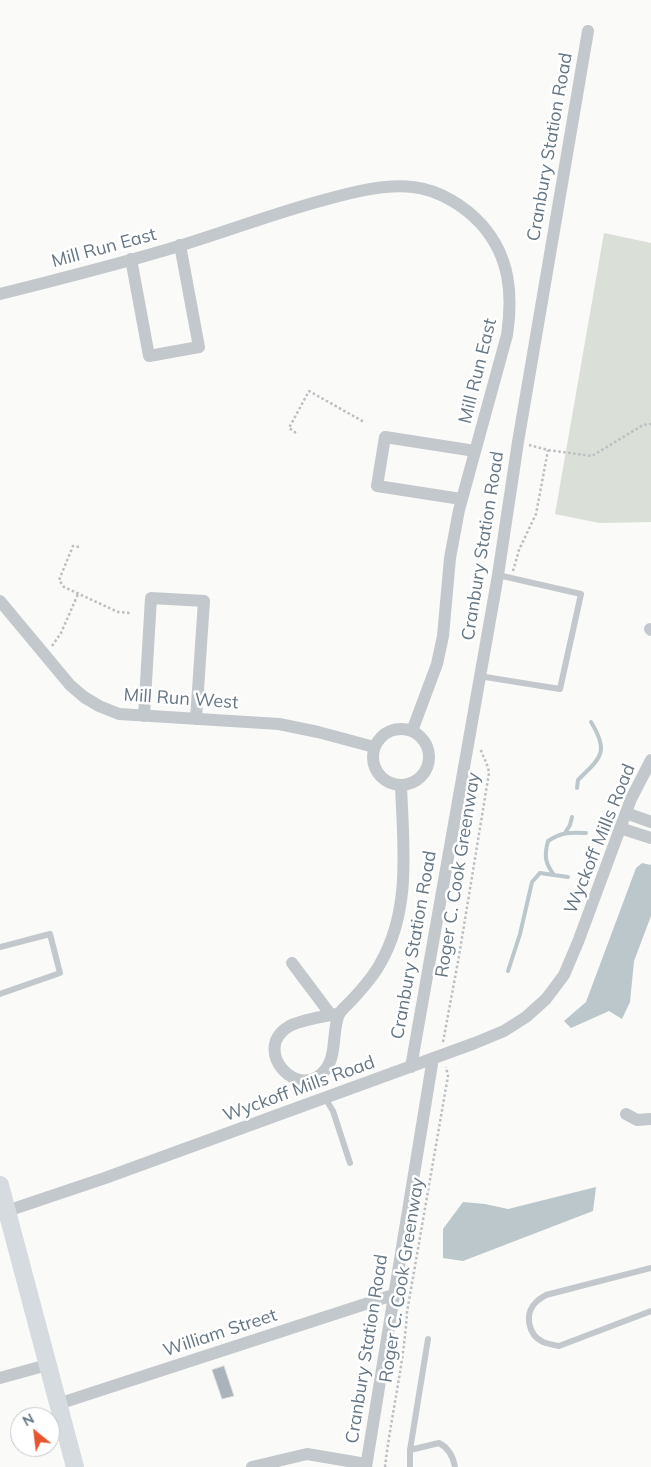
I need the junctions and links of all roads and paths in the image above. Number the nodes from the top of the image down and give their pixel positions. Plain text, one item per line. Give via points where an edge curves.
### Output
1 (588, 31) dead end
2 (180, 245) junction
3 (131, 259) junction
4 (0, 294) edge
5 (364, 422) dead end
6 (651, 424) edge
7 (296, 433) dead end
8 (518, 442) junction
9 (548, 450) junction
10 (475, 451) junction
11 (462, 499) junction
12 (78, 547) dead end
13 (498, 575) junction
14 (512, 578) junction
15 (78, 594) junction
16 (0, 600) edge
17 (131, 613) dead end
18 (44, 654) junction
19 (479, 676) junction
20 (144, 716) junction
21 (196, 719) junction
22 (412, 732) junction
23 (374, 747) junction
24 (480, 747) dead end
25 (651, 760) edge
26 (401, 785) junction
27 (626, 813) junction
28 (651, 822) edge
29 (620, 828) junction
30 (651, 838) edge
31 (0, 947) edge
32 (292, 963) dead end
33 (0, 994) edge
34 (335, 1014) junction
35 (443, 1043) dead end
36 (433, 1058) junction
37 (411, 1067) junction
38 (446, 1067) dead end
39 (317, 1076) junction
40 (325, 1098) junction
41 (626, 1114) dead end
42 (651, 1119) edge
43 (350, 1163) dead end
44 (0, 1185) edge
45 (7, 1211) junction
46 (651, 1268) edge
47 (393, 1295) junction
48 (651, 1311) edge
49 (428, 1339) dead end
50 (47, 1365) junction
51 (0, 1378) edge
52 (58, 1404) junction
53 (410, 1450) junction
54 (366, 1466) edge
55 (75, 1467) edge
56 (252, 1467) edge
57 (385, 1467) edge
58 (410, 1467) edge
59 (455, 1467) edge

1 - 8 street, Cranbury Station Road
2 - 3 street, Mill Run East
2 - 3 street via 199,346 148,356
2 - 10 street, Mill Run East via 354,191 415,187 462,207 490,234 506,268 511,297 507,335
3 - 4 street, Mill Run East
5 - 7 path via 309,391 289,428
6 - 9 path via 592,456
8 - 9 path
8 - 13 street, Cranbury Station Road
9 - 14 path via 536,514 519,550
10 - 11 street, Mill Run East
10 - 11 street via 385,437 377,486
11 - 22 street, Mill Run East via 450,558 443,636 437,664
12 - 15 path via 73,546 59,580 64,587
13 - 14 lane
13 - 19 street, Cranbury Station Road
14 - 19 lane via 581,594 560,689
15 - 17 path via 118,612
15 - 18 path via 56,641
16 - 18 street, Mill Run West
18 - 20 street, Mill Run West via 70,685 98,706 119,714
19 - 37 street, Cranbury Station Road
20 - 21 street, Mill Run West
20 - 21 street via 151,598 204,601
21 - 23 street, Mill Run West via 279,724
22 - 23 street via 403,729 386,733
22 - 26 street via 419,736 428,750 427,767 417,780
23 - 26 street via 373,762 380,776
24 - 35 path, Roger C. Cook Greenway via 489,773
25 - 27 street, Wyckoff Mills Road
26 - 34 street via 404,866 397,924 380,966 367,984
27 - 28 street
27 - 29 street, Wyckoff Mills Road
29 - 30 street
29 - 36 street, Wyckoff Mills Road via 564,975 546,999 504,1031
31 - 33 lane via 50,934 60,973
32 - 34 street
34 - 39 street via 329,1063
34 - 39 street via 288,1027 277,1041 276,1060 281,1069 298,1079
36 - 37 street, Wyckoff Mills Road
36 - 47 street, Cranbury Station Road
37 - 40 street, Wyckoff Mills Road
38 - 57 path, Roger C. Cook Greenway via 448,1076 407,1312
39 - 40 street
40 - 43 lane via 333,1111
40 - 45 street, Wyckoff Mills Road
41 - 42 street via 637,1120
44 - 45 street
45 - 50 street
46 - 48 lane via 546,1295 536,1302 529,1314 529,1326 535,1337 558,1346
47 - 52 street, William Street
47 - 54 street, Cranbury Station Road
49 - 53 lane
50 - 51 street
50 - 52 street
52 - 55 street
53 - 58 lane
53 - 59 lane via 439,1443 453,1456
54 - 56 street via 307,1454

